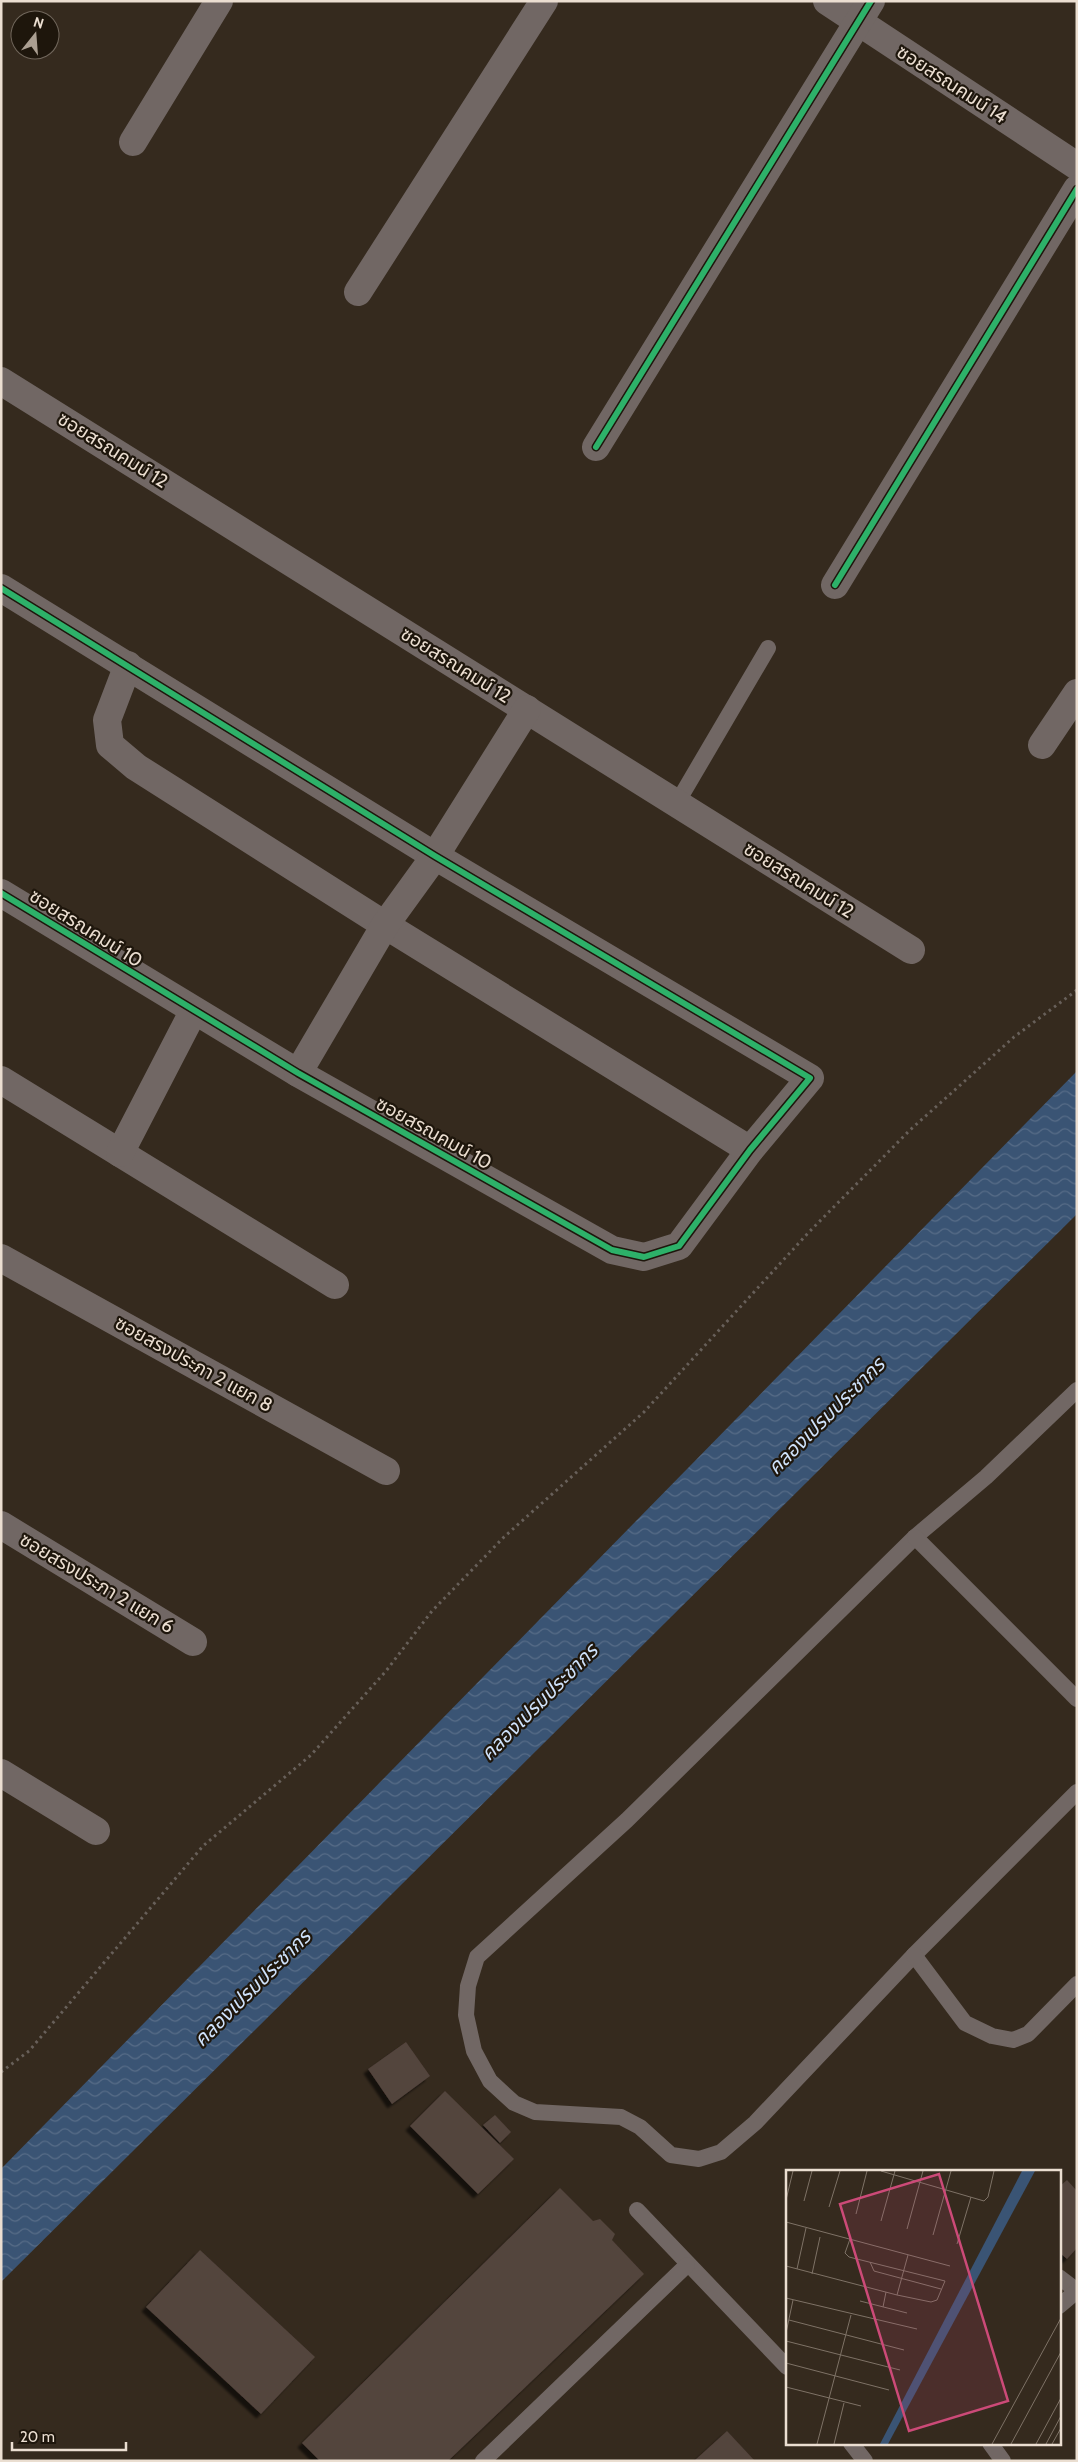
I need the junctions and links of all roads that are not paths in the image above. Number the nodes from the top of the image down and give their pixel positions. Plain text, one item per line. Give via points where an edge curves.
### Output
1 (219, 1) edge
2 (544, 1) edge
3 (827, 1) edge
4 (864, 11) edge
5 (133, 142) dead end
6 (1077, 166) edge
7 (1077, 189) edge
8 (358, 292) dead end
9 (1, 381) edge
10 (596, 447) dead end
11 (835, 585) dead end
12 (1, 588) edge
13 (768, 648) dead end
14 (128, 665) junction
15 (1077, 693) edge
16 (527, 709) junction
17 (1042, 745) dead end
18 (677, 804) junction
19 (435, 856) junction
20 (1, 893) edge
21 (385, 925) junction
22 (911, 950) dead end
23 (193, 1012) junction
24 (298, 1073) junction
25 (1, 1080) edge
26 (750, 1150) junction
27 (120, 1153) junction
28 (1, 1258) edge
29 (335, 1286) dead end
30 (1077, 1390) edge
31 (386, 1471) dead end
32 (1, 1525) edge
33 (915, 1537) junction
34 (193, 1642) dead end
35 (1077, 1699) edge
36 (1, 1773) edge
37 (1077, 1792) edge
38 (96, 1831) dead end
39 (914, 1955) junction
40 (1077, 1984) edge
41 (637, 2210) dead end
42 (687, 2264) junction
43 (1060, 2278) edge
44 (1076, 2290) edge
45 (1060, 2305) edge
46 (786, 2366) edge
47 (852, 2444) edge
48 (991, 2444) edge
49 (483, 2461) edge
50 (865, 2461) edge
51 (1003, 2461) edge

1 - 5 street
2 - 8 street
3 - 4 street, ซอยสรณคมน์ 14
4 - 6 street, ซอยสรณคมน์ 14
4 - 10 street
7 - 11 street
9 - 16 street, ซอยสรณคมน์ 12
12 - 14 street
13 - 18 lane
14 - 19 street
14 - 21 street via 107,720 110,745 136,767
15 - 17 street
16 - 18 street, ซอยสรณคมน์ 12
16 - 19 street
18 - 22 street, ซอยสรณคมน์ 12
19 - 21 street
19 - 26 street, ซอยสรณคมน์ 10 via 810,1078
20 - 23 street, ซอยสรณคมน์ 10
21 - 24 street
21 - 26 street
23 - 24 street, ซอยสรณคมน์ 10
23 - 27 street
24 - 26 street, ซอยสรณคมน์ 10 via 612,1250 644,1257 678,1246
25 - 27 street
27 - 29 street
28 - 31 street, ซอยสรงประภา 2 แยก 8
30 - 33 lane via 986,1477
32 - 34 street, ซอยสรงประภา 2 แยก 6
33 - 35 lane
33 - 39 lane via 628,1820 477,1957 468,1986 466,2015 474,2051 490,2082 514,2103 535,2112 621,2117 640,2127 671,2155 699,2159 721,2152 755,2123
36 - 38 street
37 - 39 lane
39 - 40 lane via 965,2022 992,2036 1012,2040 1028,2034
41 - 42 lane
42 - 46 lane
42 - 49 lane
43 - 44 lane
44 - 45 lane
47 - 50 lane
48 - 51 lane

